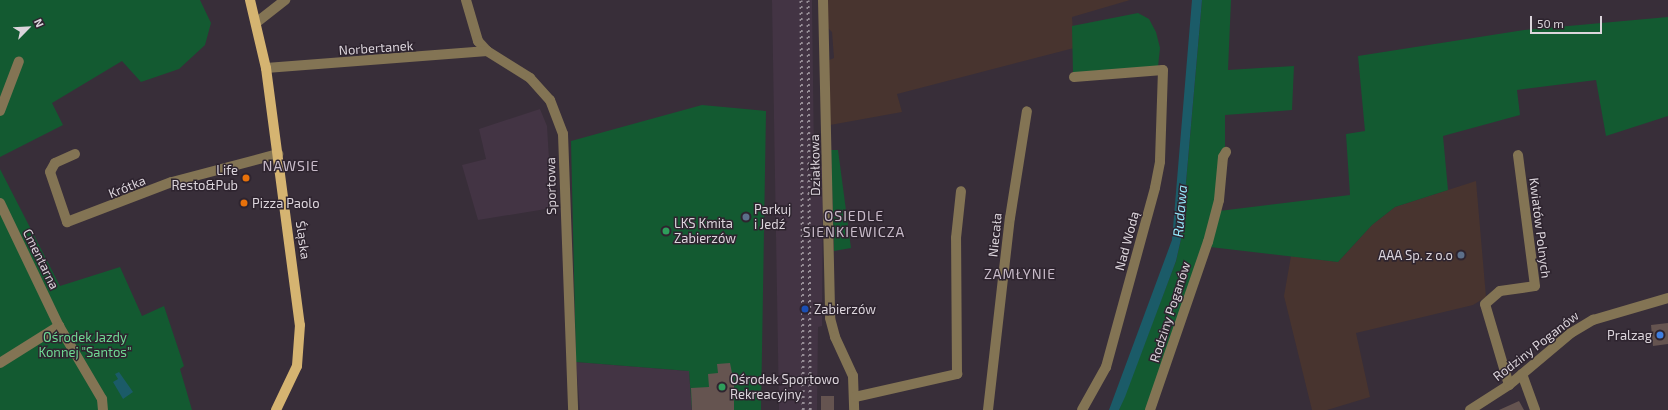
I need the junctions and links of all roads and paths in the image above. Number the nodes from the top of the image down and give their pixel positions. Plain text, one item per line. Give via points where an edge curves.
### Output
1 (250, 0) edge
2 (285, 0) edge
3 (466, 0) edge
4 (823, 0) edge
5 (257, 22) junction
6 (487, 51) junction
7 (19, 61) dead end
8 (266, 68) junction
9 (1074, 77) dead end
10 (0, 111) edge
11 (1027, 111) dead end
12 (1226, 152) dead end
13 (74, 154) dead end
14 (278, 154) junction
15 (1518, 155) dead end
16 (961, 191) dead end
17 (0, 203) edge
18 (1668, 298) edge
19 (59, 326) junction
20 (0, 363) edge
21 (1522, 374) junction
22 (1509, 385) junction
23 (855, 397) junction
24 (103, 410) edge
25 (276, 410) edge
26 (573, 410) edge
27 (854, 410) edge
28 (988, 410) edge
29 (1082, 410) edge
30 (1150, 410) edge
31 (1470, 410) edge
32 (1535, 410) edge

1 - 5 main road, Śląska
2 - 5 street
3 - 6 street, Sportowa via 473,28
4 - 23 street, Działkowa via 830,318 835,337 853,376
5 - 8 main road, Śląska
6 - 8 street, Norbertanek
6 - 26 street, Sportowa via 530,78 550,100 563,134
7 - 10 street
8 - 14 main road, Śląska
9 - 29 street, Nad Wodą via 1163,70 1160,162 1155,188 1106,367
11 - 28 street, Niecała via 1010,218
12 - 30 street, Rodziny Poganów via 1222,157 1219,200 1208,242
13 - 14 street, Krótka via 55,163 50,172 67,222 172,182
14 - 25 main road, Śląska via 300,336 292,381
15 - 22 street, Kwiatów Polnych via 1535,286 1500,291 1485,304
16 - 23 street via 956,245 957,374
17 - 19 street, Cmentarna
18 - 21 street, Rodziny Poganów via 1593,320 1571,333
19 - 20 street
19 - 24 street, Cmentarna via 102,399
21 - 22 street, Rodziny Poganów
21 - 32 street
22 - 31 street, Rodziny Poganów
23 - 27 street, Działkowa

